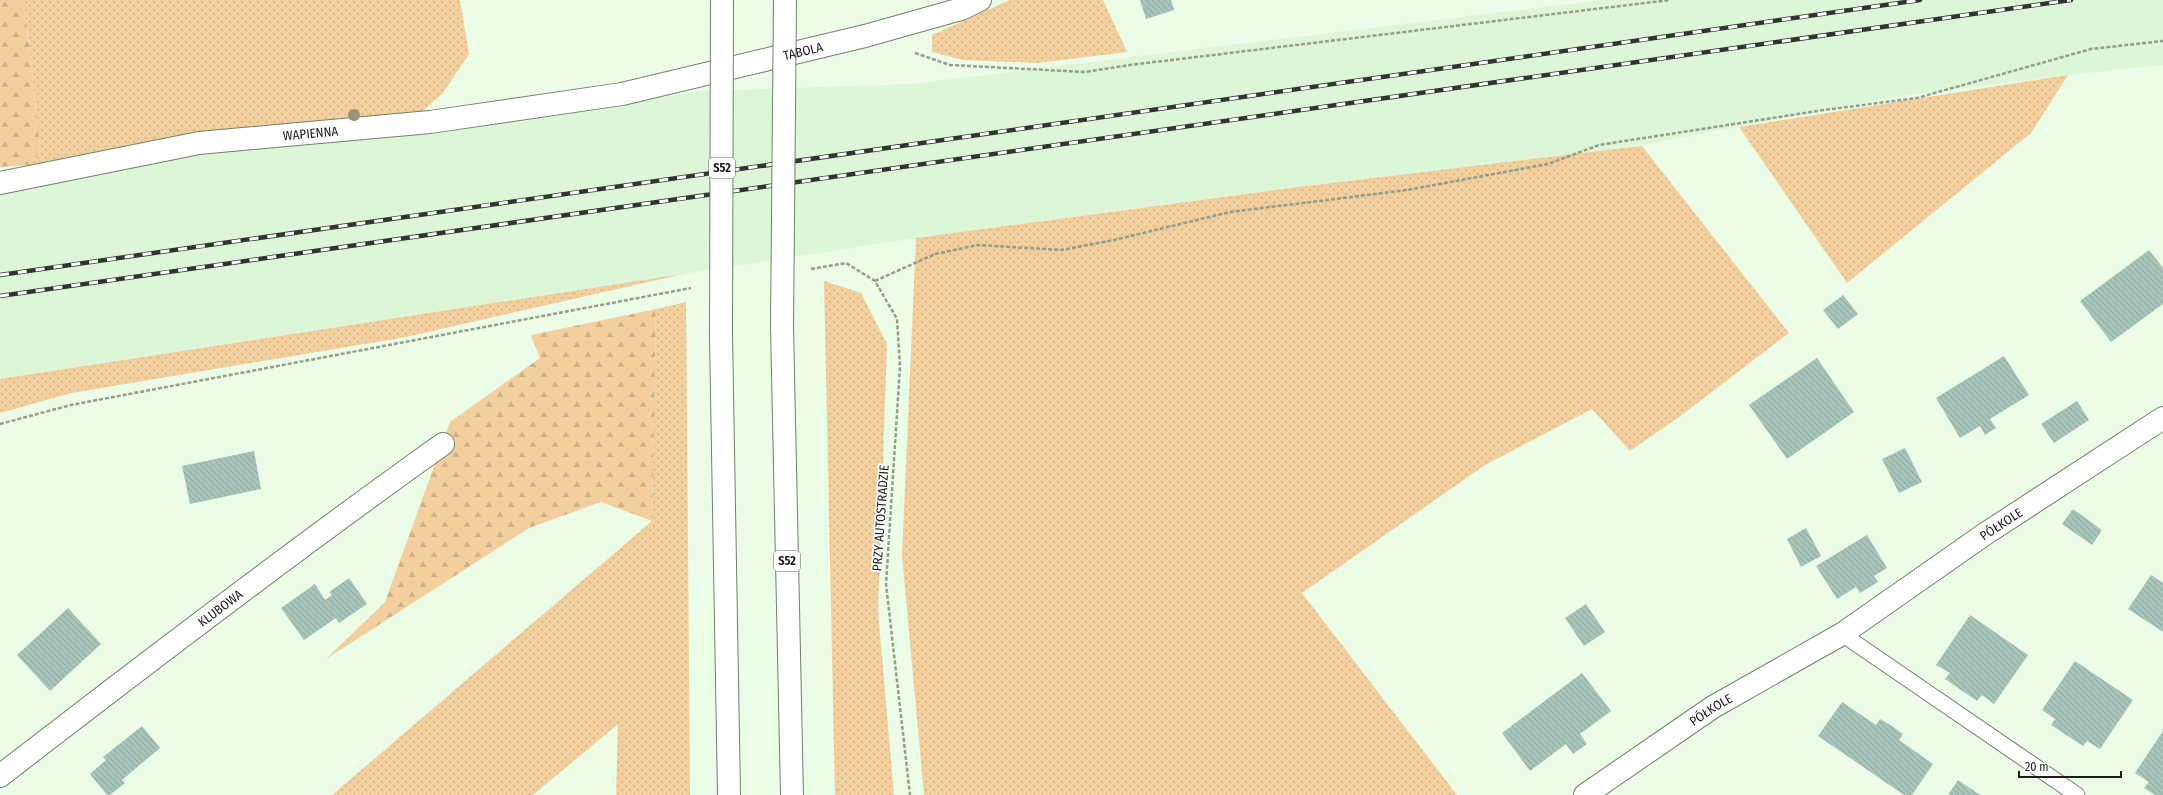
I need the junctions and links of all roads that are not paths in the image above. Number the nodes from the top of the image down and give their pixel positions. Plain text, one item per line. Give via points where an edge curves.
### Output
1 (722, 0) edge
2 (785, 0) edge
3 (980, 0) edge
4 (622, 94) joint
5 (0, 183) edge
6 (2163, 418) edge
7 (443, 444) dead end
8 (1842, 634) junction
9 (0, 776) edge
10 (729, 795) edge
11 (792, 795) edge
12 (1585, 795) edge
13 (2077, 795) edge

1 - 10 main road, S52, bridge via 721,335
2 - 11 main road, S52, bridge via 782,326
3 - 4 main road, TABOLA via 961,9 865,36
4 - 5 main road, WAPIENNA via 430,122 199,143
6 - 8 main road, PÓŁKOLE via 1985,534
7 - 9 main road, KLUBOWA via 136,670
8 - 12 main road, PÓŁKOLE via 1713,707
8 - 13 lane

